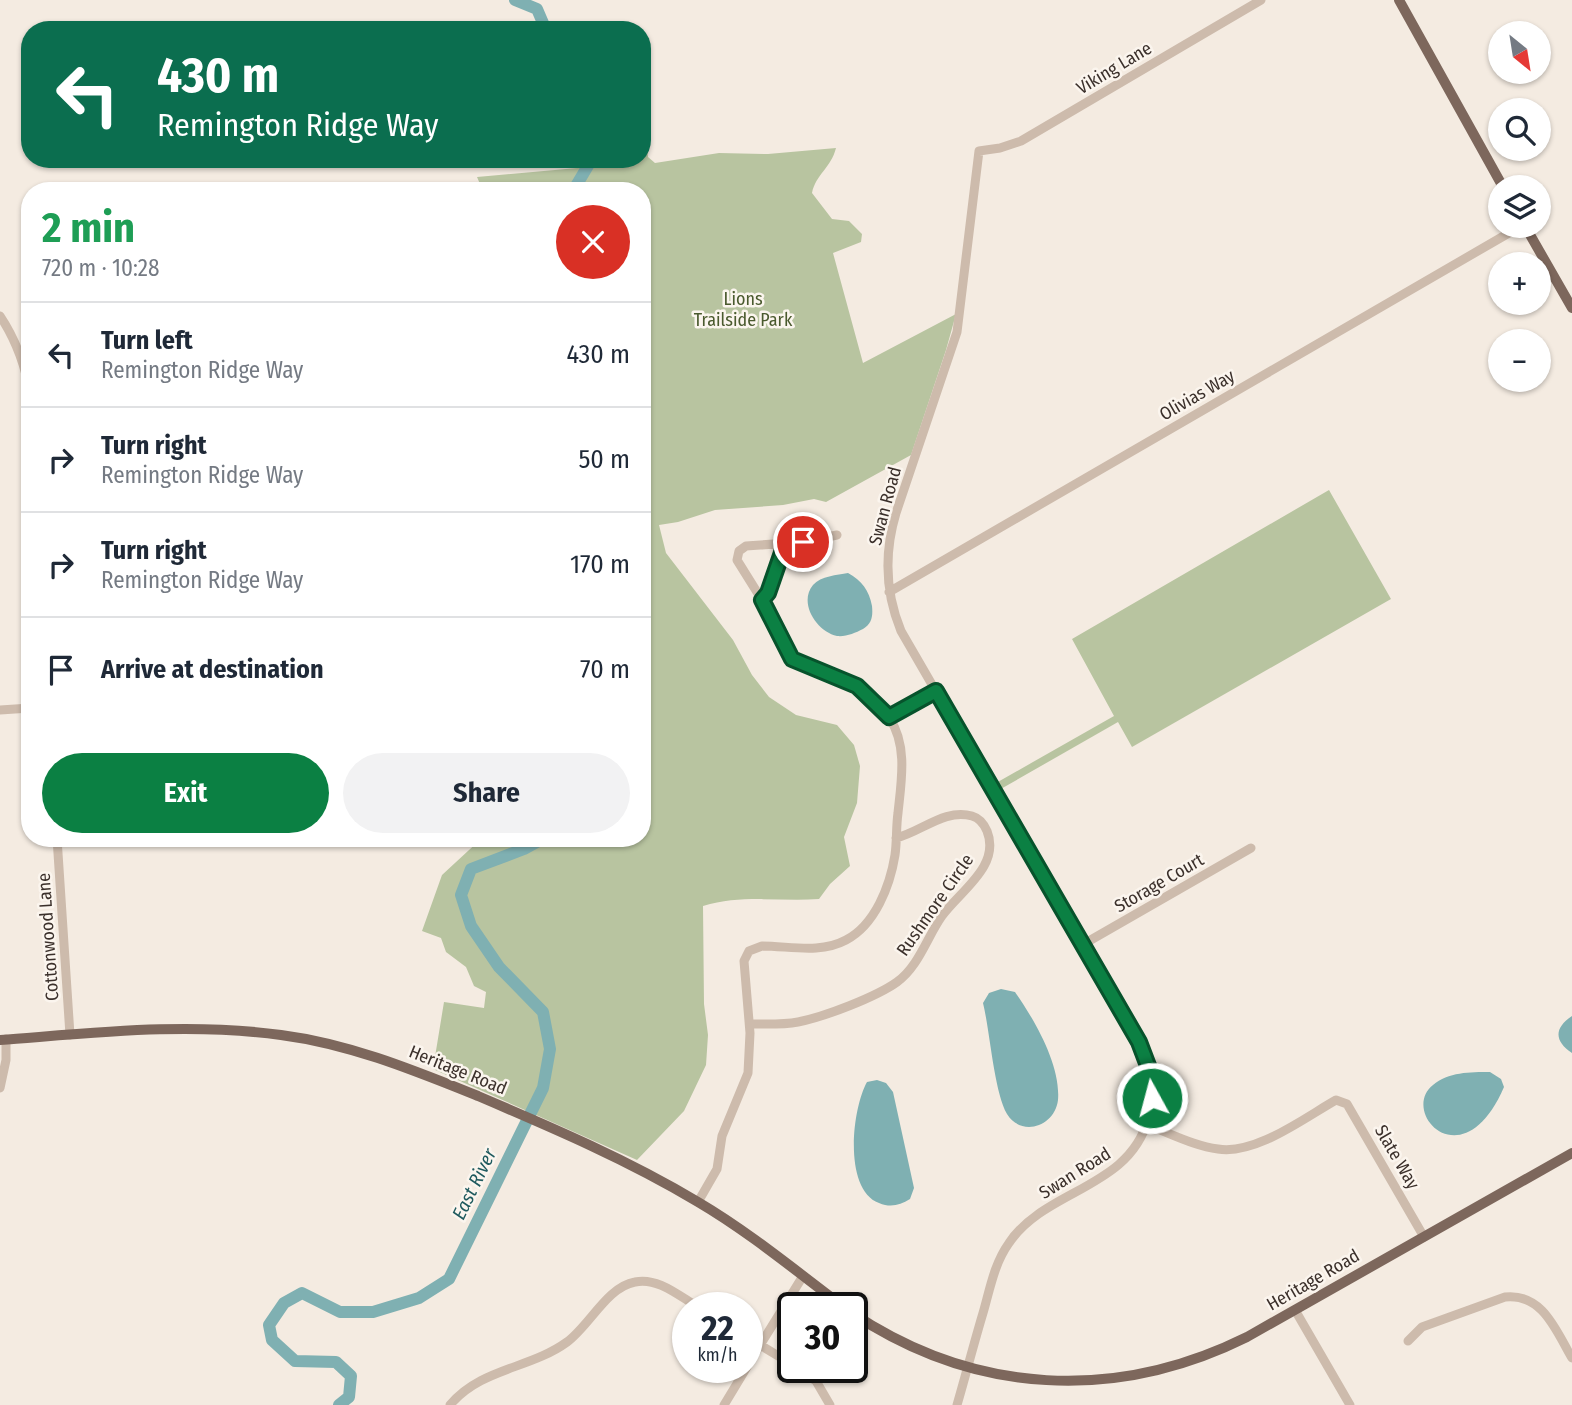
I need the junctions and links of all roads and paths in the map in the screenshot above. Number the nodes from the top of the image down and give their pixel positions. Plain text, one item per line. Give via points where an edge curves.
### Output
1 (1261, 0) edge
2 (1399, 0) edge
3 (979, 151) joint
4 (1496, 175) edge
5 (1502, 238) edge
6 (1530, 238) edge
7 (1572, 308) edge
8 (0, 316) edge
9 (21, 356) edge
10 (838, 535) dead end
11 (785, 544) junction
12 (889, 592) junction
13 (762, 600) junction
14 (936, 691) junction
15 (21, 709) edge
16 (0, 710) edge
17 (889, 717) junction
18 (896, 838) junction
19 (58, 847) edge
20 (1251, 848) dead end
21 (1082, 945) junction
22 (750, 1024) junction
23 (70, 1035) junction
24 (3, 1040) edge
25 (0, 1088) edge
26 (1147, 1125) junction
27 (1572, 1153) edge
28 (698, 1202) junction
29 (1424, 1237) junction
30 (803, 1276) junction
31 (824, 1292) edge
32 (672, 1293) edge
33 (1295, 1310) junction
34 (868, 1322) edge
35 (763, 1340) edge
36 (1408, 1340) dead end
37 (1572, 1358) edge
38 (968, 1368) junction
39 (737, 1383) edge
40 (817, 1383) edge
41 (450, 1405) edge
42 (724, 1405) edge
43 (830, 1405) edge
44 (957, 1405) edge
45 (1350, 1405) edge

1 - 3 street, Viking Lane via 1021,141
2 - 4 main road
3 - 12 street, Swan Road via 960,318 892,524 887,555
5 - 12 street, Olivias Way
6 - 7 main road
8 - 9 street
10 - 11 street
11 - 13 street
11 - 13 street via 746,546 738,553 739,565
12 - 14 street, Swan Road via 901,631
13 - 17 street via 792,659 857,686
14 - 17 street
14 - 21 street, Swan Road
15 - 16 street
17 - 18 street via 902,769
18 - 22 street via 886,885 872,917 860,931 827,947 765,946 748,953 744,967
18 - 22 street, Rushmore Circle via 933,821 968,815 983,823 989,845 978,876 950,905 900,980 810,1019
19 - 23 street, Cottonwood Lane
20 - 21 street, Storage Court
21 - 26 street, Swan Road via 1147,1060 1152,1098
22 - 28 street via 748,1073 722,1136 717,1169
23 - 24 main road, Heritage Road
23 - 28 main road, Heritage Road via 209,1028 349,1048 547,1126
24 - 25 street via 6,1060
26 - 29 street, Slate Way via 1211,1148 1238,1150 1336,1100 1348,1104
26 - 38 street, Swan Road via 1120,1165 1037,1215 1011,1240 994,1273
27 - 29 main road, Heritage Road
28 - 30 main road, Heritage Road
29 - 33 main road, Heritage Road
30 - 31 main road, Heritage Road
30 - 35 street
32 - 41 street via 653,1282 623,1285 568,1341 538,1359 488,1375
33 - 38 main road, Heritage Road via 1224,1349 1168,1369 1116,1379 1052,1381
33 - 45 street
34 - 38 main road via 916,1349
36 - 37 street via 1422,1327 1505,1297 1518,1297 1543,1310
38 - 44 street, Swan Road
39 - 42 street
40 - 43 street

